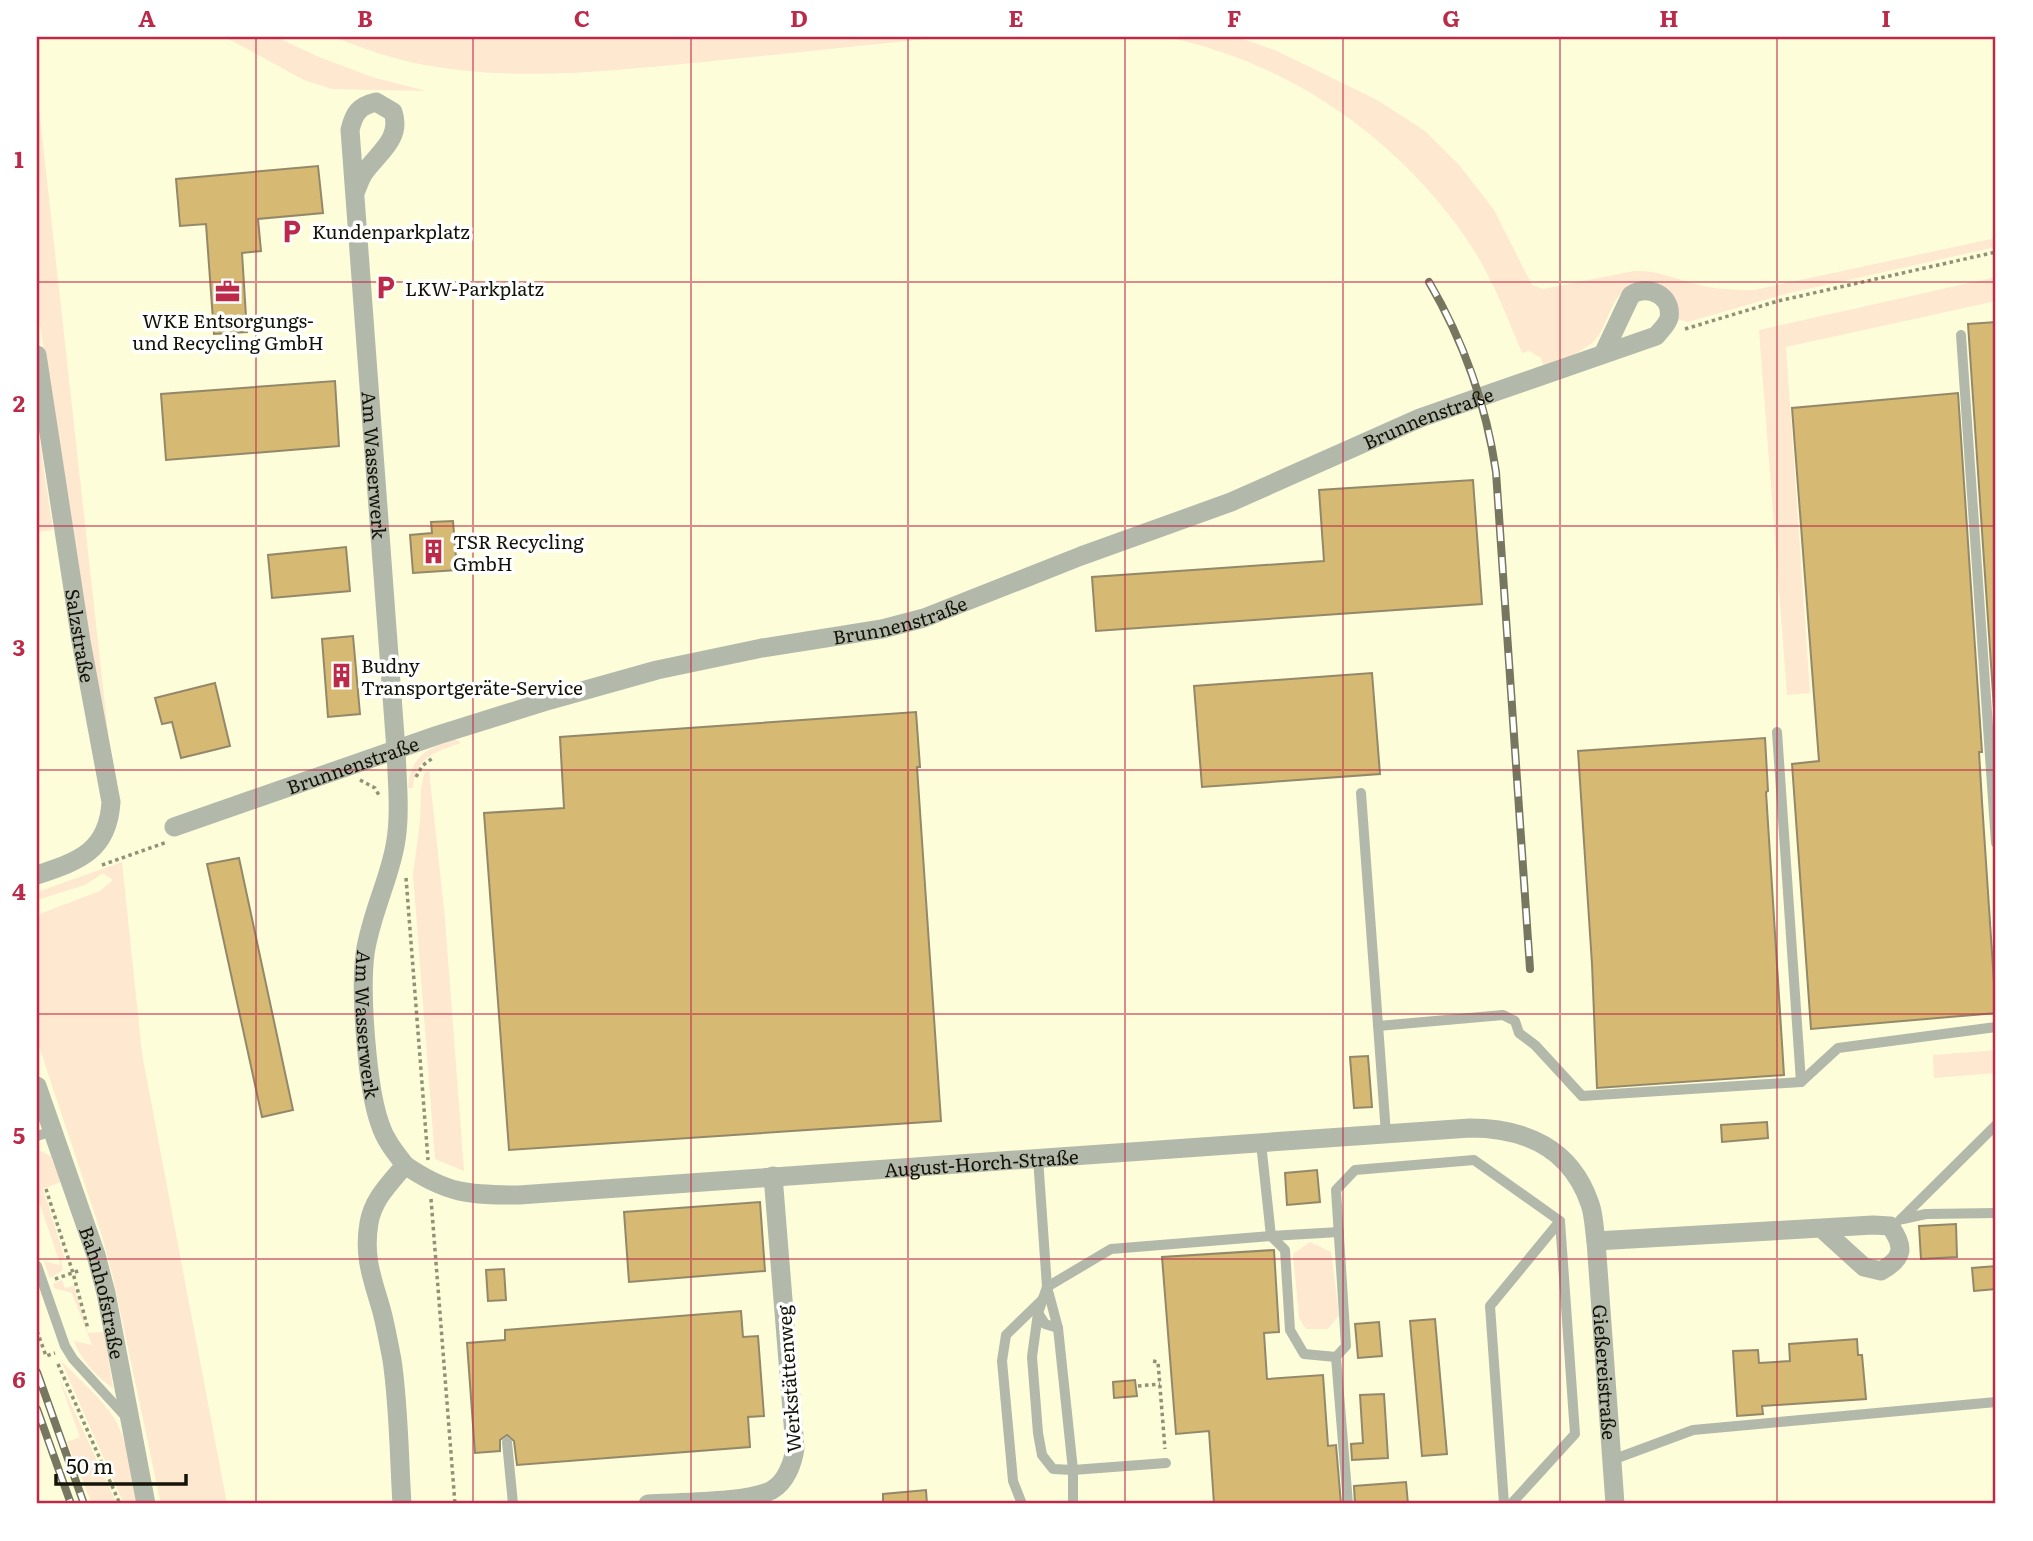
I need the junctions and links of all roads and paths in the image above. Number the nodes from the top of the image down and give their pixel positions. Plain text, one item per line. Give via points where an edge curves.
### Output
1 (355, 193) dead end
2 (1996, 252) edge
3 (1961, 335) dead end
4 (1656, 336) junction
5 (1604, 352) junction
6 (37, 355) edge
7 (1777, 732) dead end
8 (396, 750) junction
9 (440, 754) dead end
10 (415, 786) dead end
11 (1361, 793) dead end
12 (174, 827) dead end
13 (1996, 843) edge
14 (406, 873) dead end
15 (37, 875) edge
16 (1378, 1026) junction
17 (1996, 1027) edge
18 (1801, 1082) junction
19 (37, 1086) edge
20 (1996, 1125) edge
21 (45, 1134) edge
22 (1386, 1134) junction
23 (1261, 1143) junction
24 (1559, 1155) joint
25 (1038, 1157) junction
26 (405, 1165) junction
27 (773, 1176) junction
28 (430, 1182) junction
29 (46, 1189) dead end
30 (1996, 1213) edge
31 (1560, 1221) junction
32 (1895, 1223) junction
33 (1821, 1227) junction
34 (1339, 1232) junction
35 (1271, 1236) junction
36 (1597, 1241) junction
37 (98, 1265) junction
38 (37, 1266) edge
39 (73, 1273) junction
40 (43, 1283) junction
41 (1047, 1287) junction
42 (1043, 1299) junction
43 (1038, 1313) junction
44 (1058, 1328) junction
45 (88, 1329) dead end
46 (37, 1331) edge
47 (1336, 1357) junction
48 (1153, 1361) dead end
49 (1160, 1384) junction
50 (1138, 1386) dead end
51 (1996, 1402) edge
52 (132, 1422) junction
53 (508, 1442) dead end
54 (1612, 1460) junction
55 (1166, 1463) joint
56 (1073, 1470) junction
57 (120, 1504) edge
58 (146, 1504) edge
59 (402, 1504) edge
60 (455, 1504) edge
61 (513, 1504) edge
62 (648, 1504) edge
63 (1022, 1504) edge
64 (1073, 1504) edge
65 (1348, 1504) edge
66 (1504, 1504) edge
67 (1511, 1504) edge
68 (1615, 1504) edge

1 - 8 street, Am Wasserwerk
2 - 4 path via 1778,301
3 - 13 lane
4 - 5 street, Brunnenstraße
4 - 5 street via 1668,321 1668,307 1659,293 1637,291
5 - 8 street, Brunnenstraße via 1420,418 1230,502 924,618 657,670
6 - 15 street, Salzstraße via 111,802 107,827 90,852
7 - 18 lane
8 - 12 street, Brunnenstraße
8 - 26 street, Am Wasserwerk via 396,844 365,955 364,1002 374,1104 388,1143
9 - 10 path via 422,766
11 - 16 lane
14 - 28 path
16 - 18 lane via 1503,1015 1515,1021 1519,1033 1581,1096
16 - 22 lane
17 - 18 lane via 1838,1048
19 - 21 street, Bahnhofstraße
20 - 32 lane
21 - 37 street, Bahnhofstraße
22 - 23 street, August-Horch-Straße
22 - 24 street, August-Horch-Straße via 1496,1128 1523,1134
23 - 25 street, August-Horch-Straße
23 - 35 lane
24 - 36 street, Gießereistraße via 1578,1178 1590,1204
25 - 27 street, August-Horch-Straße
25 - 41 lane
26 - 28 street, August-Horch-Straße
26 - 59 street via 374,1206 367,1258 392,1364
27 - 28 street, August-Horch-Straße via 519,1195 477,1195
27 - 62 street, Werkstättenweg via 794,1462 775,1489 757,1496
28 - 60 path
29 - 39 path
30 - 32 lane via 1926,1214
31 - 34 lane via 1474,1160 1355,1170 1336,1190
31 - 66 lane via 1490,1306
31 - 67 lane via 1574,1434
32 - 33 street
32 - 33 street via 1899,1257 1881,1271 1864,1267
33 - 36 street
34 - 35 lane
34 - 47 lane via 1346,1346
35 - 41 lane via 1111,1248
35 - 47 lane via 1284,1250 1290,1330 1304,1354
36 - 54 street, Gießereistraße
37 - 39 path
37 - 52 street, Bahnhofstraße
38 - 40 lane
39 - 40 path
39 - 45 path
40 - 52 lane via 73,1359
41 - 42 lane
41 - 44 lane
42 - 43 lane
42 - 63 lane via 1006,1335 1002,1361 1013,1481
43 - 44 lane via 1045,1324
43 - 56 lane via 1032,1357 1042,1455 1053,1469
44 - 56 lane
46 - 57 path via 46,1356 55,1353
47 - 65 lane
48 - 49 path via 1158,1362
49 - 50 path
49 - 55 path
51 - 54 lane via 1693,1430
52 - 58 street, Bahnhofstraße
53 - 61 lane
54 - 68 street, Gießereistraße
55 - 56 lane
56 - 64 lane

